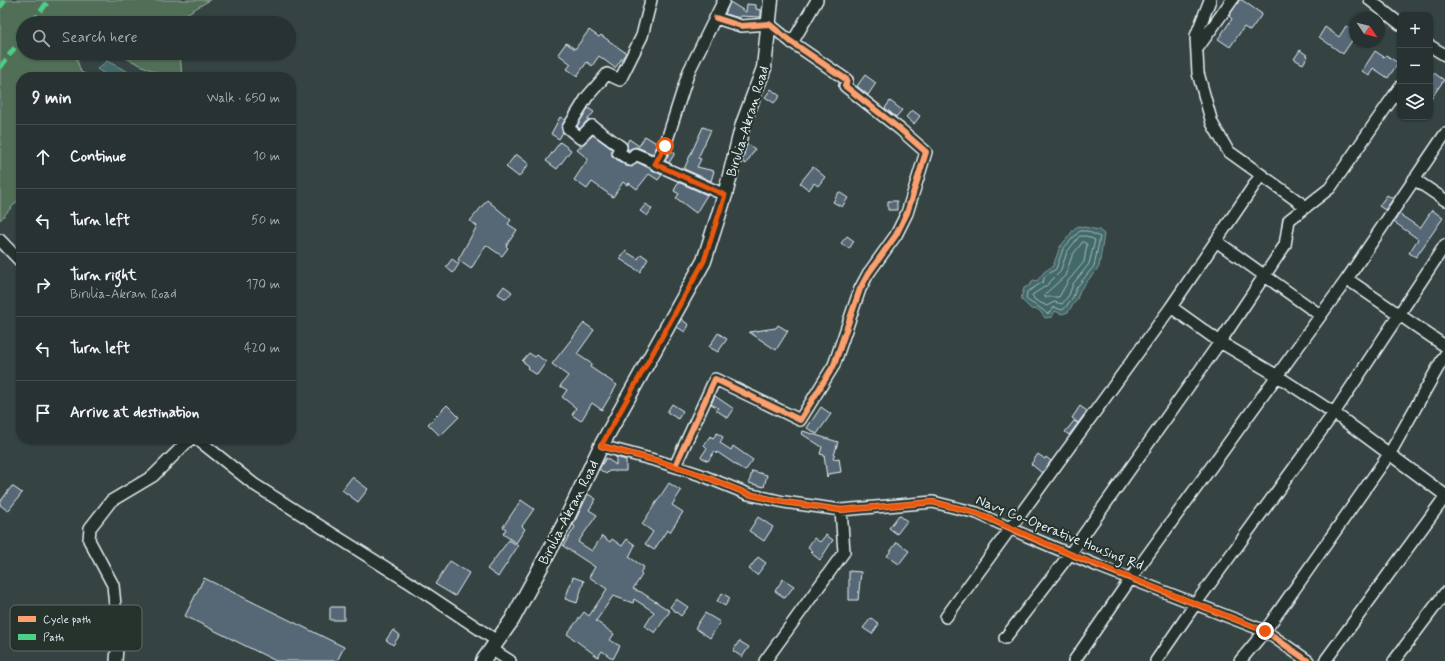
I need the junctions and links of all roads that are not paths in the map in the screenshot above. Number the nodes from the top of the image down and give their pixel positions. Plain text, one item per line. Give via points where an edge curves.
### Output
1 (651, 0) edge
2 (724, 0) edge
3 (771, 0) edge
4 (817, 0) edge
5 (1210, 0) edge
6 (1232, 0) edge
7 (1370, 0) edge
8 (716, 18) junction
9 (1397, 22) edge
10 (769, 24) junction
11 (792, 43) junction
12 (1433, 48) edge
13 (1197, 49) junction
14 (1445, 55) edge
15 (1397, 91) edge
16 (1445, 134) edge
17 (656, 163) junction
18 (1261, 174) junction
19 (1414, 180) junction
20 (725, 195) junction
21 (1443, 195) edge
22 (1306, 207) junction
23 (0, 240) edge
24 (1216, 241) junction
25 (1445, 245) edge
26 (16, 257) edge
27 (1265, 275) junction
28 (1347, 279) junction
29 (1171, 307) junction
30 (1320, 315) junction
31 (1399, 315) junction
32 (1220, 342) junction
33 (1445, 346) edge
34 (1445, 354) edge
35 (1276, 375) junction
36 (1334, 413) junction
37 (185, 444) edge
38 (203, 444) edge
39 (601, 446) junction
40 (1390, 453) junction
41 (675, 466) junction
42 (1445, 496) edge
43 (841, 510) junction
44 (1010, 528) junction
45 (1070, 554) junction
46 (1131, 578) junction
47 (1445, 593) edge
48 (1196, 603) junction
49 (115, 605) edge
50 (946, 617) dead end
51 (1265, 631) junction
52 (1005, 638) dead end
53 (494, 645) junction
54 (117, 651) edge
55 (116, 661) edge
56 (483, 661) edge
57 (510, 661) edge
58 (765, 661) edge
59 (1074, 661) edge
60 (1156, 661) edge
61 (1240, 661) edge
62 (1308, 661) edge
63 (1325, 661) edge
64 (1394, 661) edge

1 - 17 street via 642,36 620,80 607,74 568,128 580,138 592,126 621,147 618,152 630,160 635,154
2 - 8 street
3 - 10 street, Birulia-Akran Road
4 - 11 street
5 - 13 street via 1196,36
6 - 13 street
7 - 9 street
8 - 10 street via 741,26
8 - 17 street via 689,71 665,146
10 - 11 street
10 - 20 street, Birulia-Akran Road via 764,68 743,124
11 - 41 street via 847,80 845,86 926,152 907,213 896,235 860,289 834,366 800,420 715,379
12 - 14 street
13 - 18 street via 1198,73 1212,123 1228,151
15 - 22 street via 1330,188
16 - 19 street
17 - 20 street
18 - 22 street
18 - 24 street
19 - 21 street
19 - 28 street
20 - 39 street, Birulia-Akran Road via 704,261
22 - 27 street via 1289,220 1285,245
23 - 26 street
24 - 27 street
24 - 29 street
25 - 31 street
27 - 30 street
27 - 32 street
28 - 30 street
28 - 31 street
29 - 32 street
29 - 44 street
30 - 35 street
31 - 33 street
31 - 36 street
32 - 35 street
32 - 45 street
34 - 40 street
35 - 36 street
35 - 46 street
36 - 40 street
36 - 48 street
37 - 49 street via 153,476 111,501 90,528 89,540 113,585
38 - 53 street via 254,485 407,581
39 - 41 street, Navy Co-Operative Housing Rd
39 - 53 street, Birulia-Akran Road via 564,524 512,620
40 - 42 street
40 - 51 street
41 - 43 street, Navy Co-Operative Housing Rd via 748,494
42 - 63 street
43 - 44 street, Navy Co-Operative Housing Rd via 933,502 977,513
43 - 58 street via 844,552
44 - 45 street, Navy Co-Operative Housing Rd
44 - 50 street
45 - 46 street, Navy Co-Operative Housing Rd
45 - 52 street
46 - 48 street, Navy Co-Operative Housing Rd
46 - 59 street
47 - 64 street
48 - 51 street, Navy Co-Operative Housing Rd
48 - 60 street
51 - 61 street
51 - 62 street, Navy Co-Operative Housing Rd
53 - 56 street, Birulia-Akran Road
53 - 57 street
54 - 55 street

